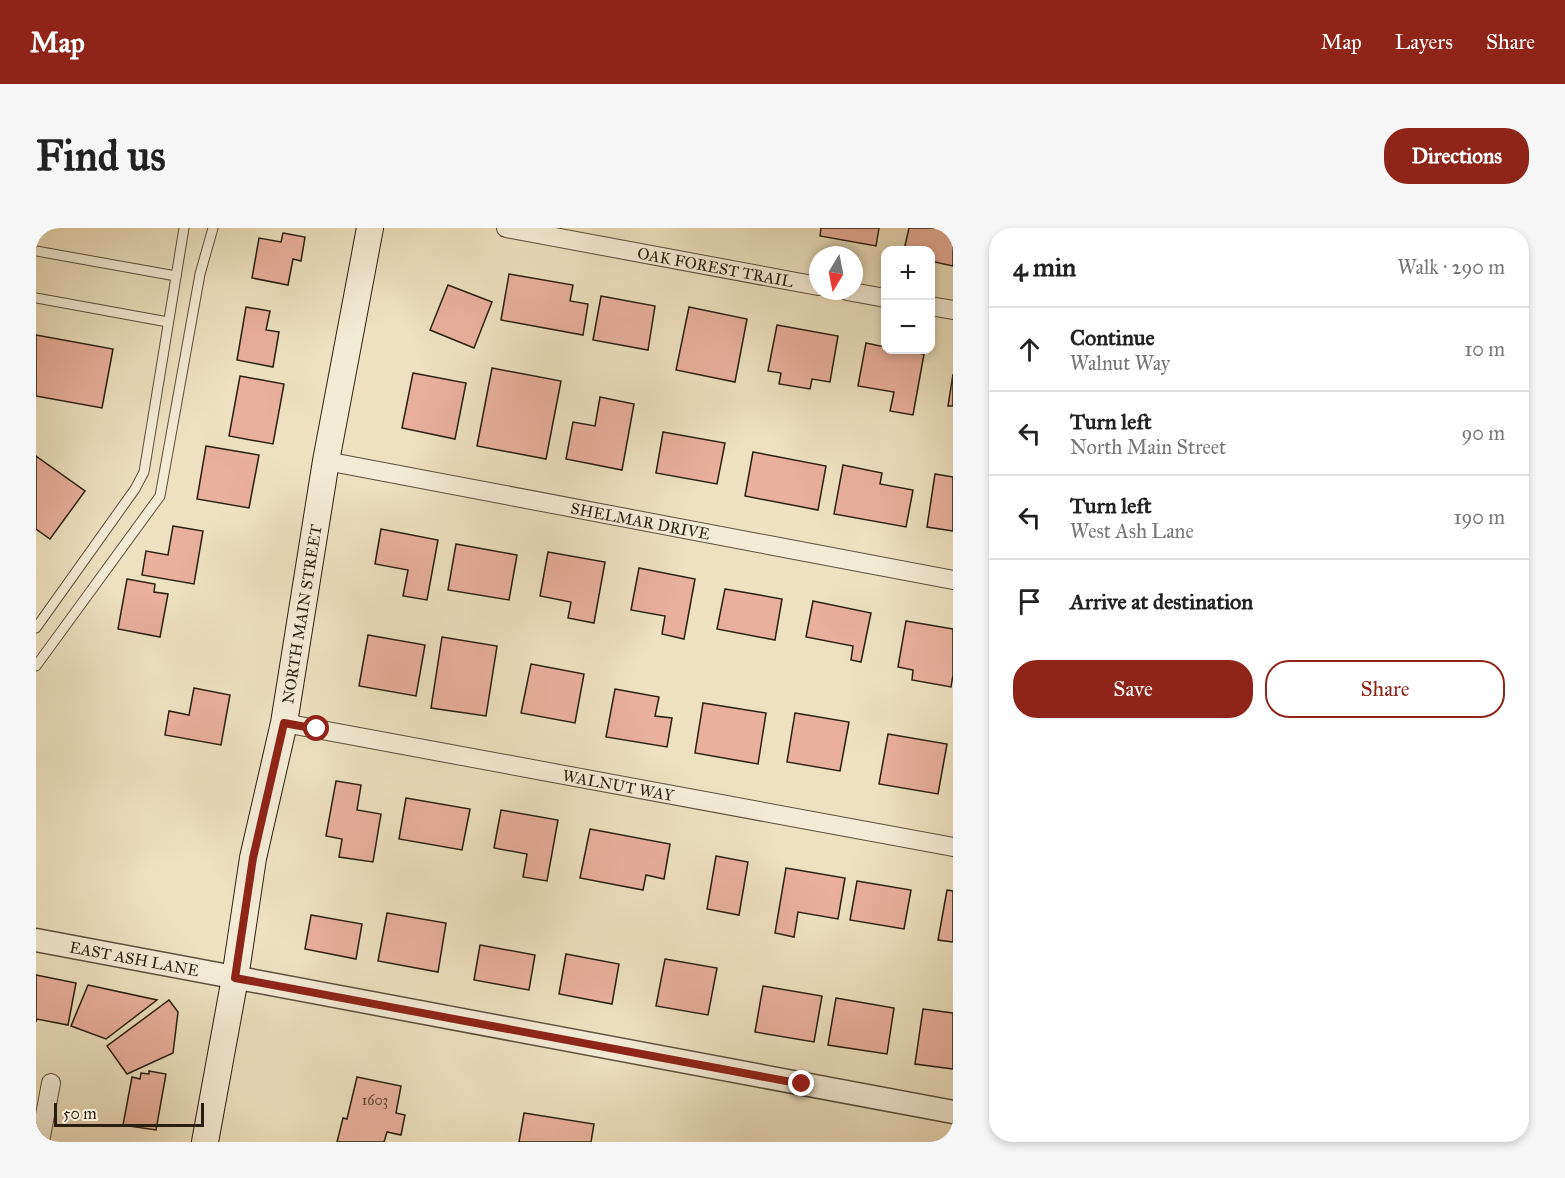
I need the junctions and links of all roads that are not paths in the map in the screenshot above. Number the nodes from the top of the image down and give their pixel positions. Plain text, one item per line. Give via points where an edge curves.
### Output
1 (184, 228) edge
2 (213, 228) edge
3 (370, 228) edge
4 (506, 228) edge
5 (36, 251) edge
6 (176, 276) junction
7 (809, 284) edge
8 (863, 294) edge
9 (881, 297) edge
10 (36, 298) edge
11 (935, 307) edge
12 (953, 310) edge
13 (168, 322) junction
14 (326, 461) junction
15 (953, 580) edge
16 (36, 628) edge
17 (36, 666) edge
18 (284, 723) junction
19 (953, 847) edge
20 (36, 940) edge
21 (235, 978) junction
22 (51, 1083) dead end
23 (953, 1112) edge
24 (40, 1142) edge
25 (205, 1142) edge

1 - 6 lane
2 - 17 lane via 200,274 160,496
3 - 14 main road, NORTH MAIN STREET
4 - 7 street, OAK FOREST TRAIL
5 - 6 lane
6 - 13 lane
8 - 9 street
10 - 13 lane
11 - 12 street
13 - 16 lane via 144,472
14 - 15 street, SHELMAR DRIVE
14 - 18 main road, NORTH MAIN STREET
18 - 19 street, WALNUT WAY
18 - 21 main road, NORTH MAIN STREET via 253,858
20 - 21 street, EAST ASH LANE
21 - 23 street, EAST ASH LANE
21 - 25 main road, NORTH MAIN STREET
22 - 24 street

